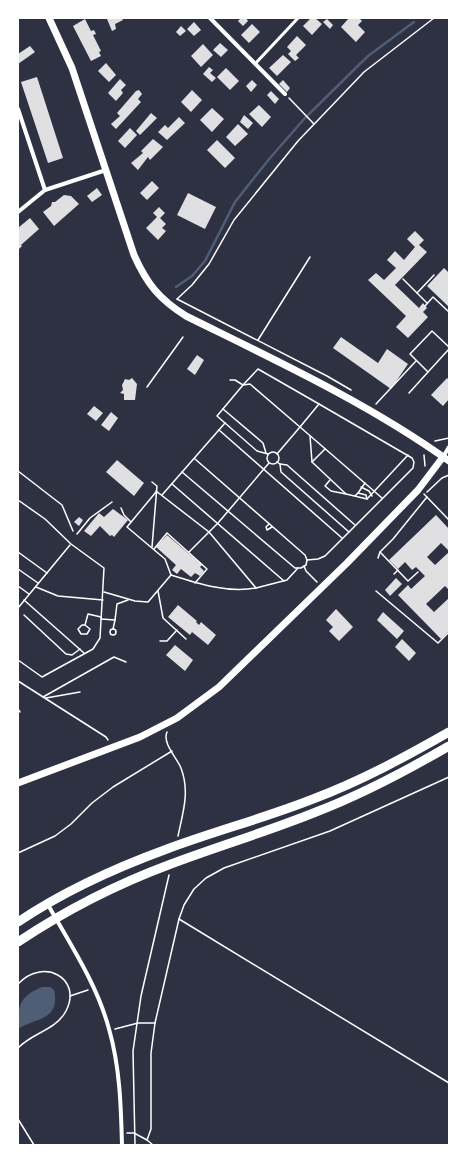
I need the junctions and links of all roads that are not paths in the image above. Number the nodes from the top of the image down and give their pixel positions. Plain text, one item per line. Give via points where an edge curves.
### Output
1 (49, 18) edge
2 (210, 18) edge
3 (298, 18) edge
4 (255, 64) junction
5 (285, 94) road end
6 (18, 109) edge
7 (106, 170) junction
8 (45, 190) junction
9 (18, 212) edge
10 (449, 447) edge
11 (446, 459) edge
12 (449, 732) edge
13 (449, 746) edge
14 (18, 783) edge
15 (47, 903) junction
16 (55, 918) junction
17 (18, 922) edge
18 (18, 942) edge
19 (122, 1145) edge

1 - 7 street via 72,68
2 - 4 street
3 - 4 lane
4 - 5 street
6 - 8 street
7 - 8 street
7 - 11 street via 134,255 144,276 169,306 326,386
8 - 9 street
10 - 11 street
11 - 14 street via 347,563 245,663 192,708 140,737
12 - 15 main road via 377,772 306,802 167,849 99,876
13 - 16 main road via 382,784 317,812 170,864 105,892
15 - 16 street
15 - 17 main road
16 - 18 main road
16 - 19 street via 94,988 110,1030 120,1094

